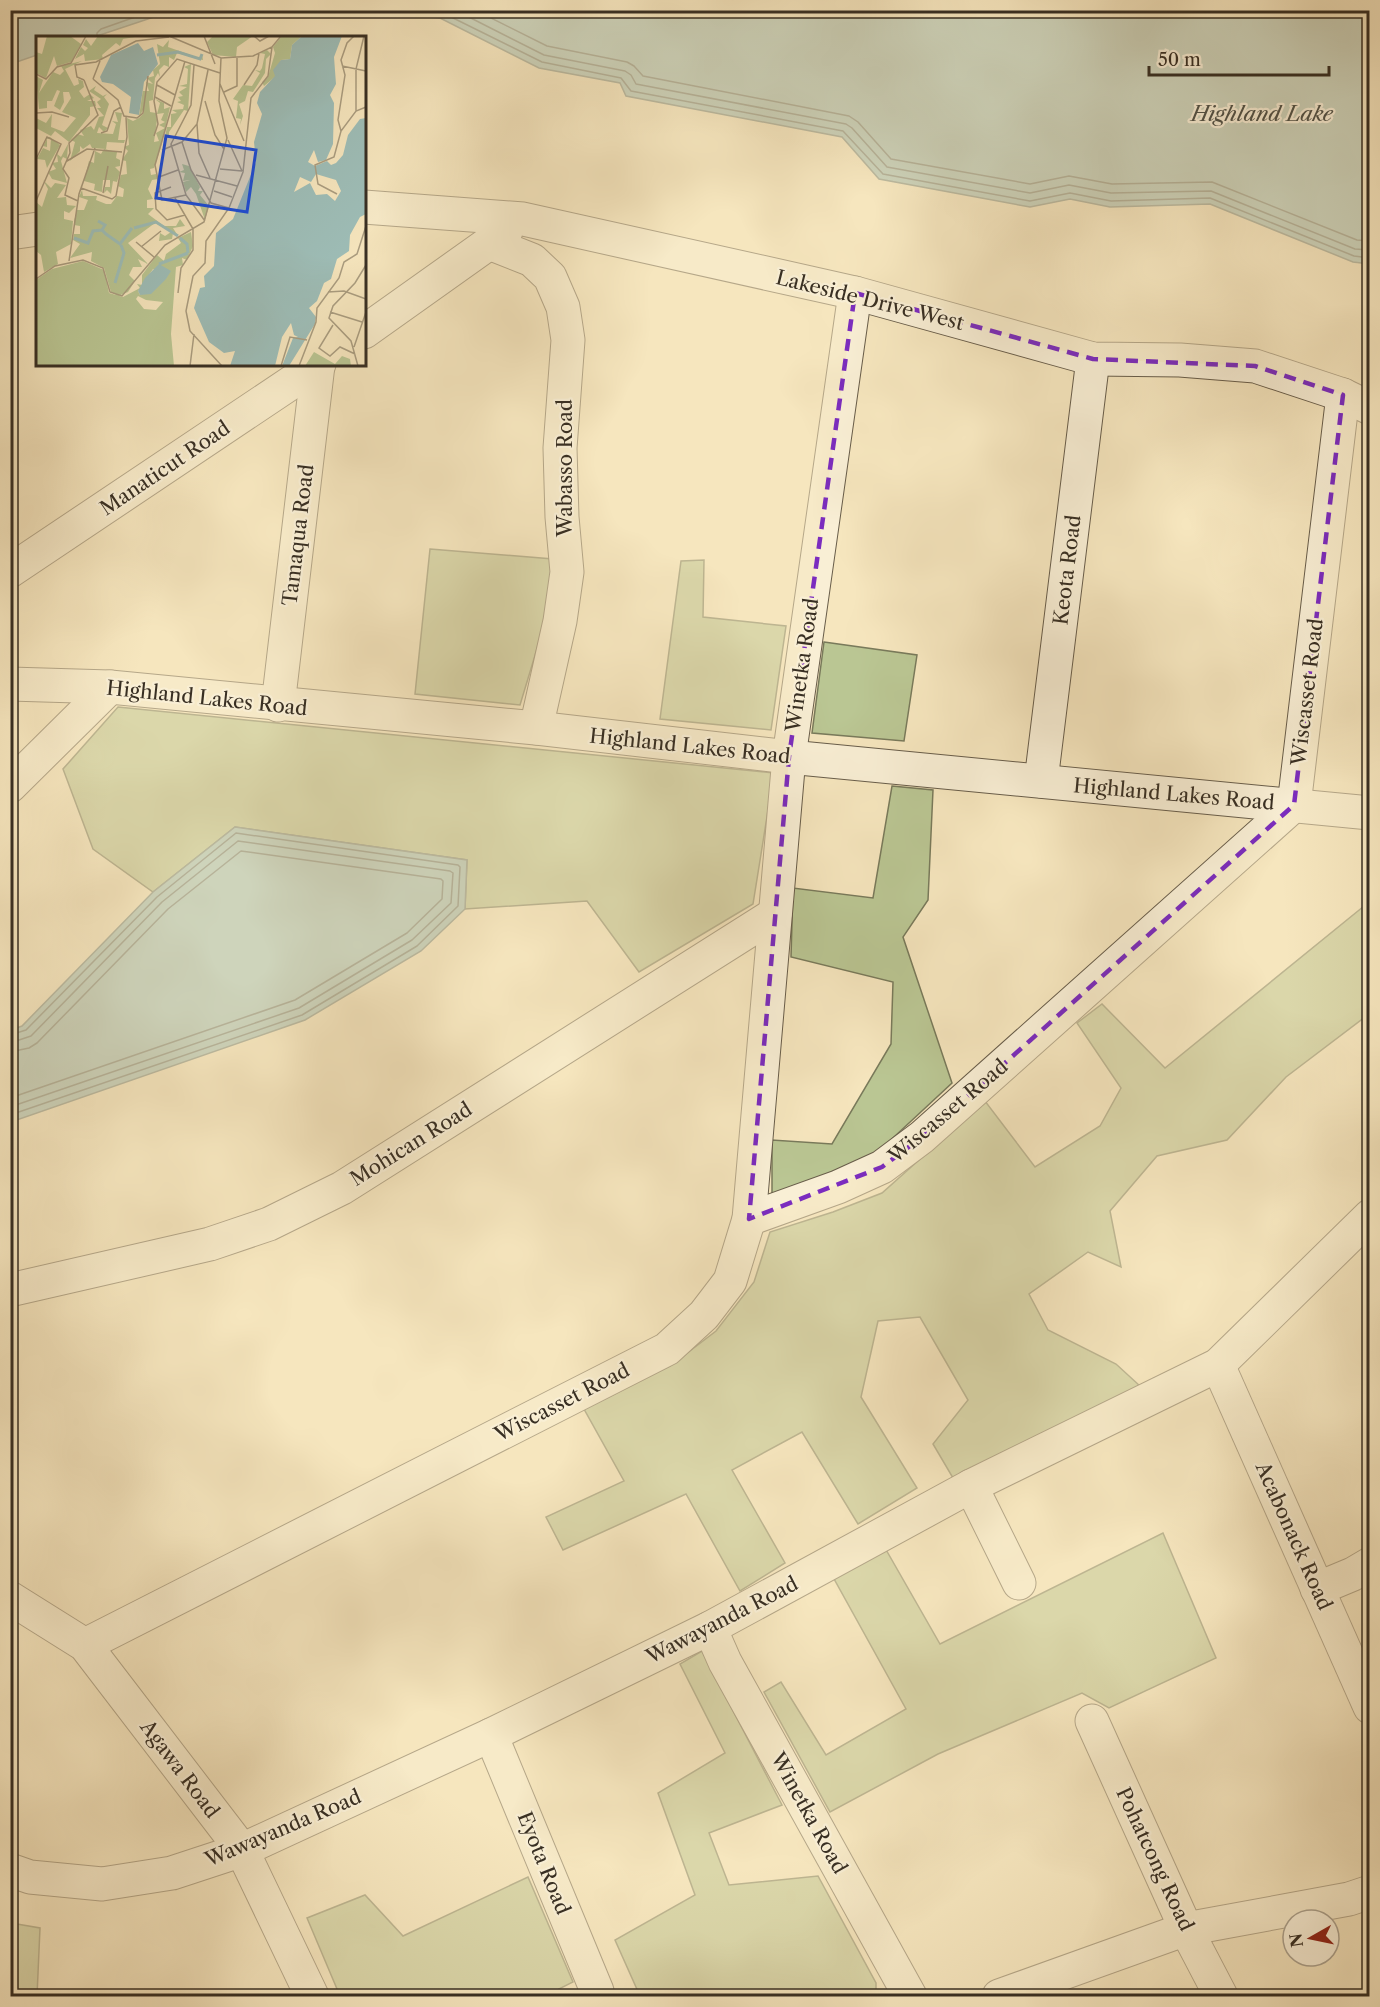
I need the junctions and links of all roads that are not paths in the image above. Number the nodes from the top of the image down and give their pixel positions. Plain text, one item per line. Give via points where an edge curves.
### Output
1 (366, 207) edge
2 (523, 219) junction
3 (36, 229) edge
4 (10, 233) edge
5 (489, 243) junction
6 (855, 293) junction
7 (366, 331) edge
8 (1093, 359) junction
9 (318, 366) edge
10 (319, 366) edge
11 (1356, 401) edge
12 (10, 571) edge
13 (10, 684) edge
14 (110, 687) junction
15 (278, 705) junction
16 (536, 729) junction
17 (789, 757) junction
18 (1041, 782) junction
19 (10, 786) edge
20 (1294, 805) junction
21 (1370, 813) edge
22 (775, 914) junction
23 (1370, 1216) edge
24 (749, 1219) junction
25 (10, 1290) edge
26 (1218, 1365) junction
27 (971, 1486) junction
28 (1370, 1564) edge
29 (1019, 1583) dead end
30 (1317, 1589) junction
31 (10, 1599) edge
32 (710, 1628) junction
33 (85, 1645) junction
34 (1370, 1707) edge
35 (1092, 1721) dead end
36 (491, 1735) junction
37 (242, 1850) junction
38 (10, 1870) edge
39 (1370, 1892) edge
40 (1186, 1929) junction
41 (597, 1991) dead end
42 (312, 1996) edge
43 (910, 1996) edge
44 (999, 1996) edge
45 (1221, 1996) edge

1 - 2 street, Lakeside Drive West
2 - 5 street
2 - 6 street, Lakeside Drive West
3 - 4 street
5 - 7 street
5 - 16 street, Wabasso Road via 532,261 550,277 563,307 568,340 561,448 567,572
6 - 8 street, Lakeside Drive West
6 - 17 street, Winetka Road
8 - 11 street, Lakeside Drive West via 1255,366
8 - 18 street, Keota Road
9 - 12 street, Manaticut Road
10 - 15 street, Tamaqua Road
11 - 20 street, Wiscasset Road
13 - 14 street, Highland Lakes Road
14 - 15 street, Highland Lakes Road
14 - 19 street
15 - 16 street, Highland Lakes Road
16 - 17 street, Highland Lakes Road
17 - 18 street, Highland Lakes Road
17 - 22 street, Winetka Road
18 - 20 street, Highland Lakes Road
20 - 21 street, Highland Lakes Road
20 - 24 street, Wiscasset Road via 922,1137 882,1167
22 - 24 street, Winetka Road
22 - 25 street, Mohican Road via 342,1188 290,1214 210,1244
23 - 26 street, Wawayanda Road
24 - 33 street, Wiscasset Road via 730,1281 704,1315 667,1349
26 - 27 street, Wawayanda Road
26 - 30 street, Acabonack Road
27 - 29 street
27 - 32 street, Wawayanda Road
28 - 30 street
30 - 34 street, Acabonack Road
31 - 33 street
32 - 36 street, Wawayanda Road
32 - 43 street, Winetka Road via 725,1662
33 - 37 street, Agawa Road
35 - 40 street, Pohatcong Road
36 - 37 street, Wawayanda Road
36 - 41 street, Eyota Road
37 - 38 street, Wawayanda Road via 172,1873 102,1884 30,1877
37 - 42 street, Agawa Road
39 - 40 street
40 - 44 street
40 - 45 street, Pohatcong Road

